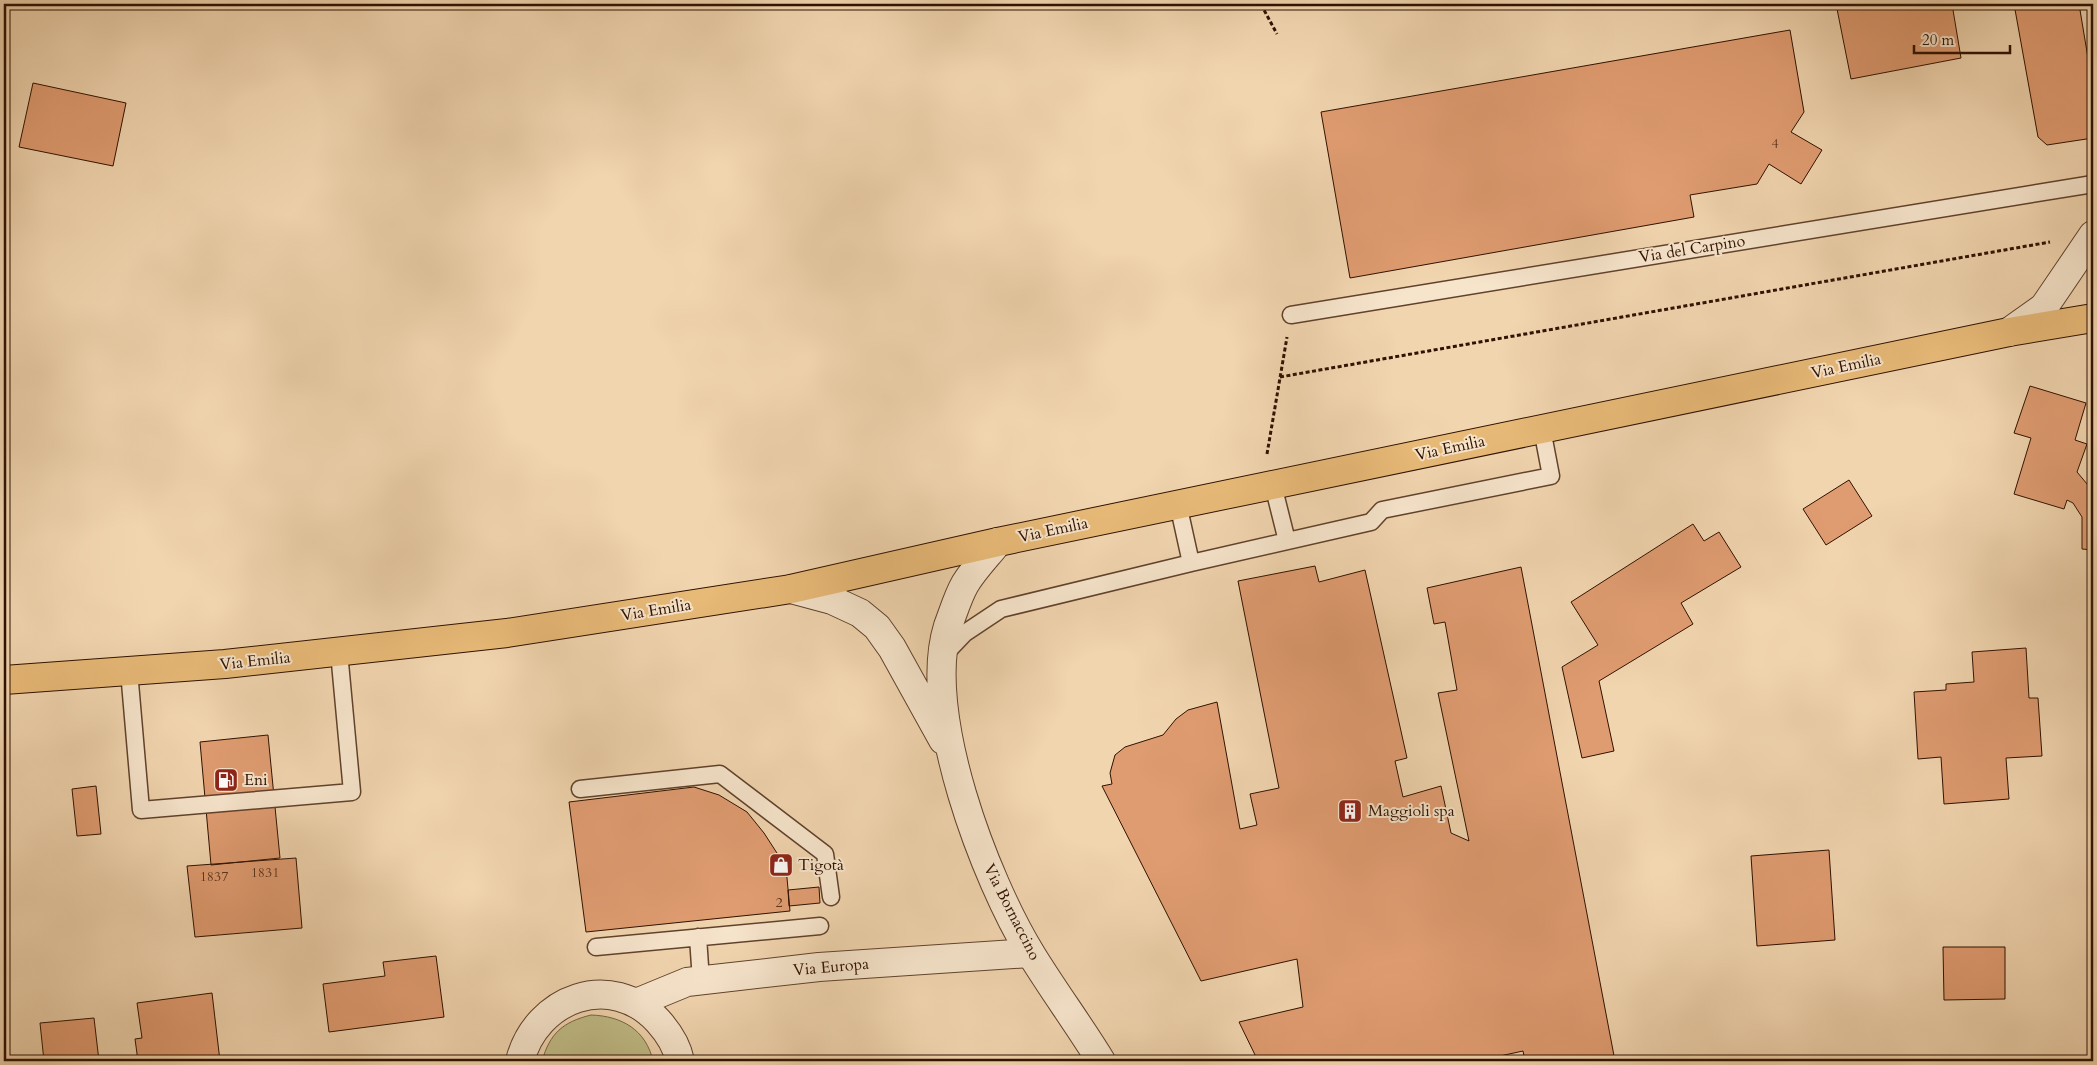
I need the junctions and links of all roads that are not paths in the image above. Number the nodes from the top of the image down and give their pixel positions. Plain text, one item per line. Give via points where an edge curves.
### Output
1 (2093, 184) edge
2 (2093, 235) edge
3 (1291, 315) road end
4 (2093, 318) edge
5 (2010, 332) junction
6 (1542, 429) junction
7 (1273, 485) junction
8 (1178, 504) junction
9 (1287, 541) junction
10 (998, 542) junction
11 (1191, 563) junction
12 (791, 589) junction
13 (339, 652) junction
14 (942, 657) junction
15 (129, 671) junction
16 (4, 680) edge
17 (949, 750) junction
18 (580, 789) dead end
19 (830, 897) dead end
20 (820, 926) dead end
21 (698, 937) junction
22 (596, 947) dead end
23 (1030, 953) junction
24 (701, 981) junction
25 (636, 1003) junction
26 (520, 1061) edge
27 (680, 1061) edge
28 (1102, 1061) edge

1 - 3 lane, Via del Carpino
2 - 5 street via 2044,307
4 - 5 main road, Via Emilia
5 - 6 main road, Via Emilia
6 - 7 main road, Via Emilia
6 - 9 lane via 1551,476 1382,510 1370,522
7 - 8 main road, Via Emilia
7 - 9 lane
8 - 10 main road, Via Emilia
8 - 11 lane
9 - 11 lane
10 - 12 main road, Via Emilia
10 - 14 street, Via Bornaccino via 965,584 948,627
11 - 14 lane via 1001,609 965,633
12 - 13 main road, Via Emilia via 507,633
12 - 17 street, Via Bornaccino via 832,600 877,627
13 - 15 main road, Via Emilia
13 - 15 lane via 352,792 142,810
14 - 17 street, Via Bornaccino via 942,695
15 - 16 main road, Via Emilia
17 - 23 street, Via Bornaccino via 987,866
18 - 19 lane via 720,774 825,854
20 - 21 lane
21 - 22 lane
21 - 24 lane
23 - 24 street, Via Europa via 819,967
23 - 28 street, Via Bornaccino
24 - 25 street, Via Europa via 687,982
25 - 26 street via 609,995 581,997 560,1005 538,1023
25 - 27 street via 668,1032

